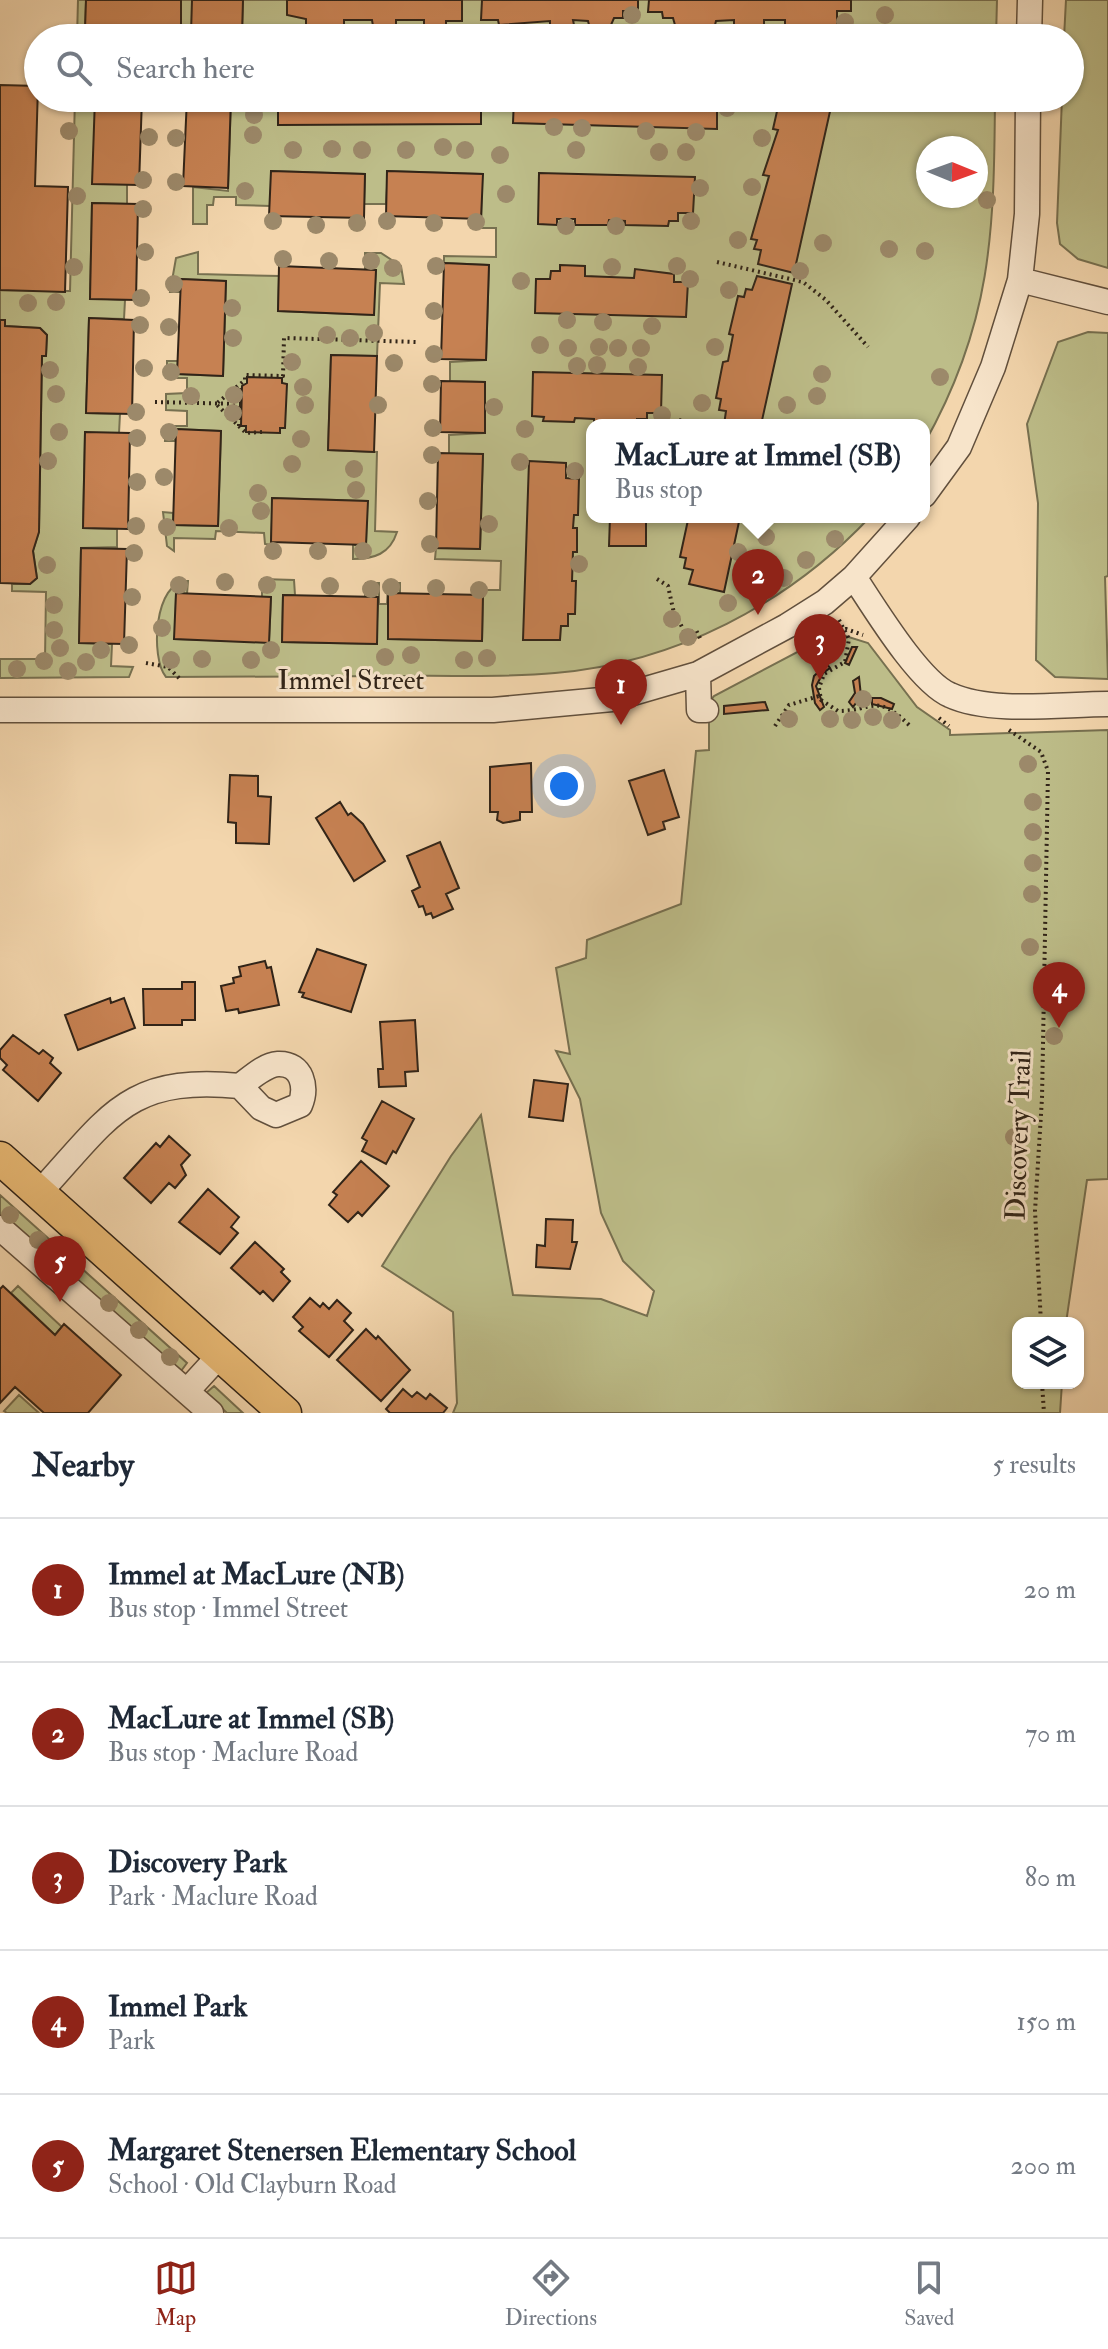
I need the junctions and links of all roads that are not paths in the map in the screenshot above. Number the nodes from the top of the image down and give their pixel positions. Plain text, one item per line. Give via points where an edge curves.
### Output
1 (1030, 0) edge
2 (1029, 24) edge
3 (1028, 112) edge
4 (1020, 280) junction
5 (1108, 302) edge
6 (930, 487) edge
7 (903, 523) edge
8 (854, 577) junction
9 (698, 674) junction
10 (1108, 704) edge
11 (0, 710) edge
12 (706, 710) dead end
13 (240, 1086) dead end
14 (0, 1158) edge
15 (40, 1192) junction
16 (0, 1228) edge
17 (219, 1356) junction
18 (187, 1391) junction
19 (211, 1413) edge
20 (285, 1413) edge

1 - 2 street
3 - 4 street
4 - 5 street
4 - 6 street via 993,367 959,447
7 - 8 street, Immel Street
8 - 9 street, Immel Street via 787,626
8 - 10 street via 930,682 949,695 981,705
9 - 11 street, Immel Street via 612,699 506,709
9 - 12 street via 699,710
13 - 15 street via 184,1083 154,1088 124,1104
14 - 15 main road
15 - 17 main road
16 - 18 street
17 - 18 street
17 - 20 main road
18 - 19 street

